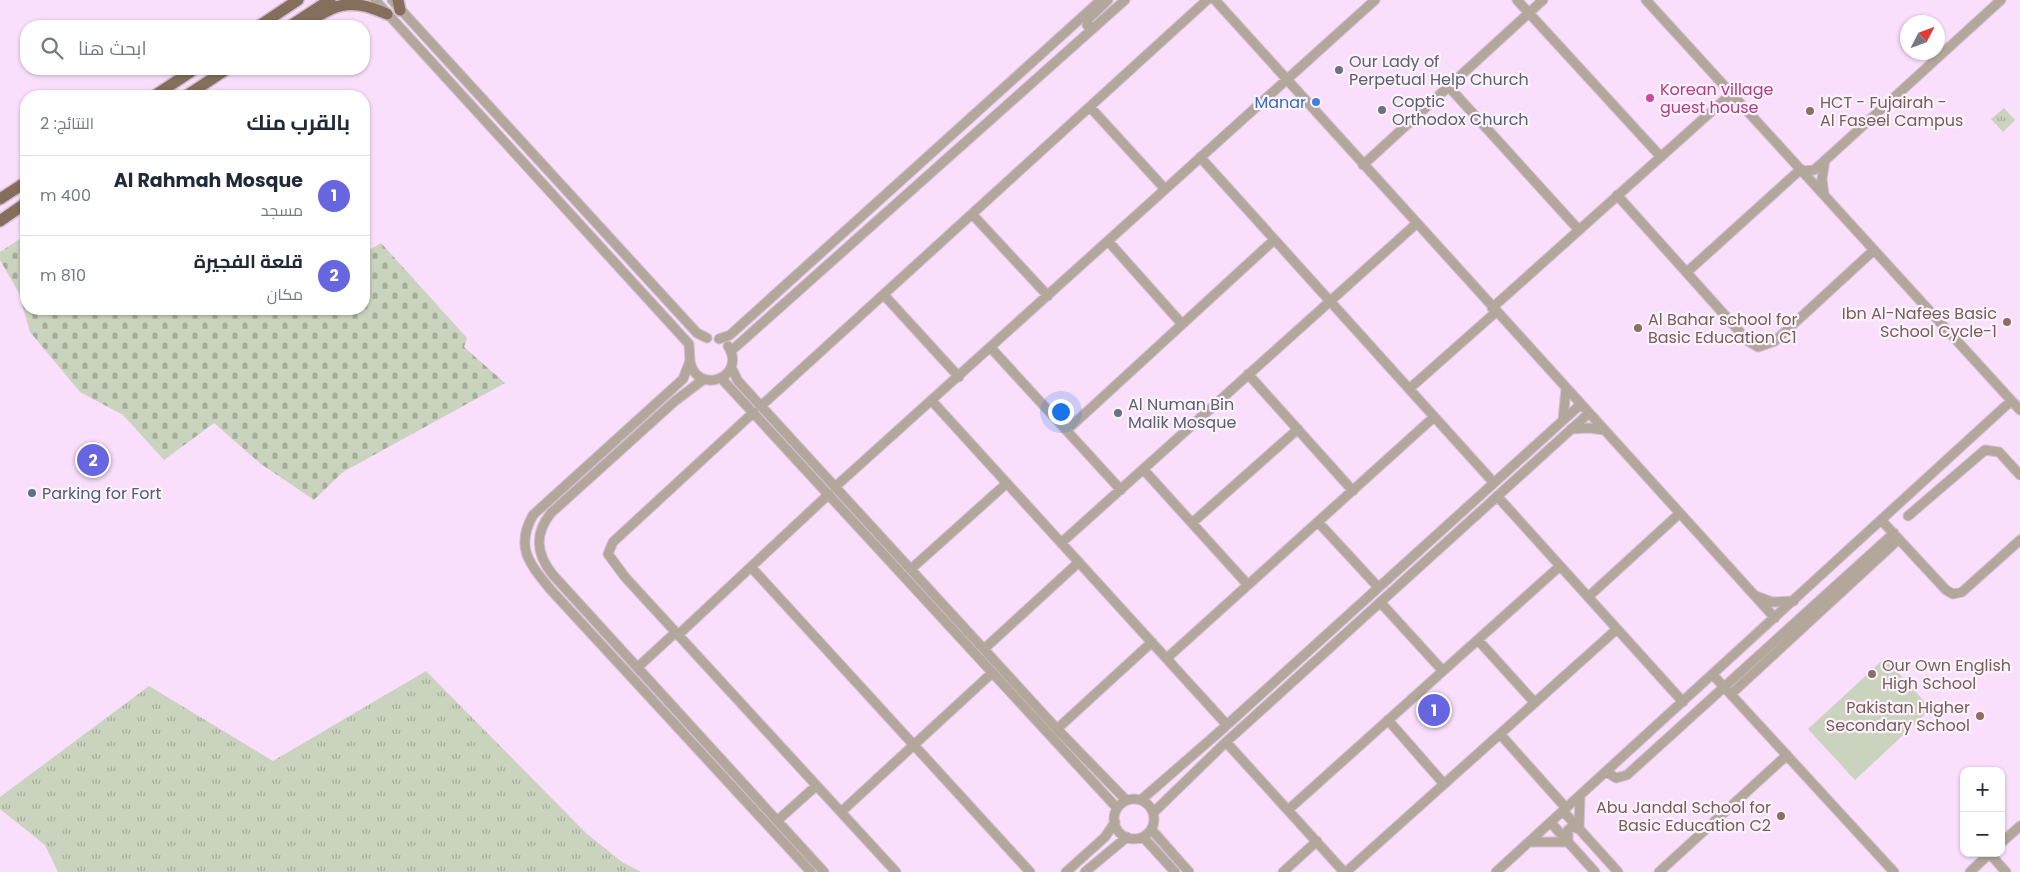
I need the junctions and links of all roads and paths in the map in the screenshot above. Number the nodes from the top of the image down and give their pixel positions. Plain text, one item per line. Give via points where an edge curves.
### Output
1 (298, 0) edge
2 (330, 0) edge
3 (374, 0) edge
4 (392, 0) edge
5 (1101, 0) edge
6 (1108, 0) edge
7 (1125, 0) edge
8 (1207, 0) edge
9 (1215, 0) edge
10 (1375, 0) edge
11 (1517, 0) edge
12 (1543, 0) edge
13 (1646, 0) edge
14 (2001, 0) edge
15 (399, 5) edge
16 (1529, 13) junction
17 (387, 14) junction
18 (268, 20) edge
19 (300, 20) edge
20 (309, 20) edge
21 (1094, 28) junction
22 (1056, 40) junction
23 (186, 75) edge
24 (218, 75) edge
25 (1286, 79) junction
26 (1034, 80) junction
27 (1448, 87) junction
28 (163, 90) edge
29 (195, 90) edge
30 (1731, 94) junction
31 (1090, 107) junction
32 (1200, 157) junction
33 (1661, 157) junction
34 (1826, 160) junction
35 (1363, 165) junction
36 (1801, 170) junction
37 (20, 186) edge
38 (1165, 190) junction
39 (1617, 195) junction
40 (1824, 195) junction
41 (0, 199) edge
42 (20, 207) edge
43 (972, 214) junction
44 (0, 220) edge
45 (1416, 224) junction
46 (1578, 229) junction
47 (1274, 240) junction
48 (1108, 241) junction
49 (1874, 250) junction
50 (1687, 272) junction
51 (884, 295) junction
52 (1048, 296) junction
53 (1329, 301) junction
54 (1494, 310) junction
55 (1182, 324) junction
56 (707, 338) junction
57 (719, 339) junction
58 (991, 348) junction
59 (731, 351) junction
60 (690, 356) junction
61 (731, 367) junction
62 (1248, 374) junction
63 (959, 376) junction
64 (721, 378) junction
65 (704, 379) junction
66 (1409, 389) junction
67 (1566, 389) junction
68 (2011, 400) junction
69 (932, 401) junction
70 (1580, 405) junction
71 (758, 409) junction
72 (2020, 410) edge
73 (1588, 414) junction
74 (1434, 418) junction
75 (1563, 420) junction
76 (1298, 429) junction
77 (1571, 429) junction
78 (1067, 430) junction
79 (1604, 430) junction
80 (1965, 443) junction
81 (1976, 456) junction
82 (1143, 469) junction
83 (2020, 475) edge
84 (1007, 483) junction
85 (1494, 483) junction
86 (832, 490) junction
87 (1121, 490) junction
88 (1353, 491) junction
89 (1497, 496) junction
90 (1680, 513) junction
91 (1908, 516) dead end
92 (1882, 521) junction
93 (1318, 522) junction
94 (1192, 523) junction
95 (1896, 536) junction
96 (2020, 540) edge
97 (1061, 543) junction
98 (1079, 562) junction
99 (1560, 566) junction
100 (751, 568) junction
101 (911, 569) junction
102 (1824, 573) junction
103 (1248, 585) junction
104 (1378, 587) junction
105 (1838, 589) junction
106 (1755, 596) junction
107 (1588, 597) junction
108 (1794, 600) junction
109 (1380, 602) junction
110 (1775, 618) junction
111 (1617, 629) junction
112 (677, 633) junction
113 (1756, 635) junction
114 (1478, 640) junction
115 (1152, 642) junction
116 (984, 649) junction
117 (1167, 658) junction
118 (638, 667) junction
119 (1443, 671) junction
120 (992, 673) junction
121 (1713, 675) junction
122 (1727, 691) junction
123 (1535, 703) junction
124 (1680, 704) junction
125 (1689, 719) junction
126 (1388, 720) junction
127 (1227, 725) junction
128 (1057, 729) junction
129 (1652, 731) junction
130 (1500, 734) junction
131 (1226, 742) junction
132 (1663, 743) junction
133 (913, 744) junction
134 (1633, 748) junction
135 (1787, 755) junction
136 (1644, 760) junction
137 (1606, 772) junction
138 (1444, 784) junction
139 (816, 786) junction
140 (1580, 795) junction
141 (1126, 800) junction
142 (1141, 800) junction
143 (1117, 808) junction
144 (1288, 810) junction
145 (1564, 810) junction
146 (841, 812) junction
147 (1153, 813) junction
148 (778, 820) junction
149 (1115, 822) junction
150 (1551, 823) junction
151 (2020, 826) edge
152 (1151, 829) junction
153 (1579, 829) junction
154 (1143, 836) junction
155 (1127, 837) junction
156 (2005, 839) edge
157 (1317, 841) junction
158 (1530, 842) junction
159 (1568, 842) junction
160 (1986, 857) edge
161 (1993, 857) edge
162 (810, 872) edge
163 (824, 872) edge
164 (896, 872) edge
165 (1030, 872) edge
166 (1066, 872) edge
167 (1085, 872) edge
168 (1175, 872) edge
169 (1189, 872) edge
170 (1283, 872) edge
171 (1345, 872) edge
172 (1496, 872) edge
173 (1596, 872) edge
174 (1618, 872) edge
175 (1659, 872) edge
176 (1894, 872) edge
177 (1970, 872) edge
178 (2006, 872) edge

1 - 18 main road
2 - 19 main road
3 - 17 street
4 - 15 street
5 - 22 street
6 - 21 street via 1088,20 1088,25
7 - 21 street
8 - 31 street
9 - 25 street
10 - 25 street
11 - 16 street
12 - 16 street
13 - 30 street
14 - 34 street
15 - 56 street via 696,333
16 - 27 street
16 - 33 street
17 - 20 main road via 350,3
17 - 60 street via 669,321 689,344
21 - 26 street
22 - 26 street via 1063,40 1065,49
22 - 57 street via 730,335
23 - 28 main road
24 - 29 main road
25 - 32 street
25 - 35 street
26 - 59 street
27 - 35 street
27 - 46 street
30 - 33 street
30 - 36 street
31 - 38 street
31 - 43 street
32 - 38 street
32 - 47 street
33 - 39 street
34 - 36 street via 1814,170
34 - 40 street via 1822,178
35 - 45 street
36 - 40 street
36 - 50 street
37 - 41 main road
38 - 48 street
39 - 46 street
39 - 50 street
40 - 49 street
42 - 44 main road
43 - 51 street
43 - 52 street
45 - 53 street
45 - 54 street
46 - 54 street
47 - 53 street
47 - 55 street
48 - 52 street
48 - 55 street
49 - 50 street via 1775,341 1764,347 1748,341
49 - 68 street
51 - 63 street
51 - 71 street
52 - 58 street
53 - 62 street
53 - 66 street
54 - 66 street
54 - 67 street
55 - 78 street
56 - 57 street
56 - 60 street via 696,344
57 - 59 street
58 - 63 street
58 - 78 street
59 - 61 street
60 - 65 street via 692,370
60 - 162 street via 683,379 534,515 526,531 525,548 528,560 550,589
61 - 64 street
61 - 71 street
62 - 76 street
62 - 82 street
63 - 69 street
64 - 65 street
64 - 71 street
65 - 118 street via 680,396 551,513 539,531 540,554 545,565
66 - 74 street
67 - 70 street
67 - 75 street
68 - 72 street
68 - 80 street
69 - 84 street
69 - 86 street
70 - 73 street
70 - 75 street
71 - 86 street
71 - 112 street via 609,548 608,554 613,562
73 - 77 street
73 - 79 street
74 - 85 street
74 - 88 street
75 - 85 street
76 - 88 street
76 - 94 street
77 - 79 street
77 - 89 street
78 - 87 street
79 - 90 street
80 - 81 street
80 - 92 street
81 - 83 street via 1985,450 1994,450
81 - 91 street
82 - 87 street
82 - 94 street
84 - 97 street
84 - 101 street
85 - 104 street
86 - 100 street
86 - 101 street
86 - 120 street
87 - 97 street
88 - 93 street
89 - 99 street
89 - 109 street
90 - 106 street
90 - 107 street
92 - 95 street
92 - 102 street
93 - 103 street
93 - 104 street
94 - 103 street
95 - 96 street via 1953,594 1962,592
95 - 105 street
97 - 98 street
98 - 115 street
98 - 116 street
99 - 107 street
99 - 114 street
100 - 112 street
100 - 133 street
101 - 116 street
102 - 105 street
102 - 108 street
103 - 117 street
104 - 127 street
105 - 122 street
106 - 108 street via 1772,602
106 - 110 street
106 - 113 street via 1764,613 1763,625
107 - 111 street
108 - 110 street
109 - 119 street
109 - 131 street
110 - 113 street
111 - 123 street
111 - 124 street
112 - 118 street
112 - 139 street
113 - 121 street
114 - 119 street
114 - 123 street
115 - 117 street
115 - 128 street
116 - 128 street
117 - 127 street
118 - 148 street
119 - 126 street
120 - 133 street
120 - 143 street
121 - 122 street
121 - 124 street
122 - 125 street
122 - 135 street
123 - 130 street
124 - 125 street
124 - 129 street
125 - 132 street
126 - 138 street
126 - 144 street
127 - 142 street
128 - 141 street
129 - 132 street
129 - 134 street
130 - 138 street
130 - 145 street
131 - 144 street
131 - 147 street
132 - 136 street
133 - 146 street
133 - 165 street
134 - 136 street
134 - 137 street
135 - 175 street
135 - 176 street
136 - 137 street via 1624,777 1616,778
137 - 140 street
138 - 171 street
139 - 146 street
139 - 148 street
140 - 145 street
140 - 153 street
141 - 142 street
141 - 143 street
142 - 147 street
143 - 149 street
144 - 157 street
145 - 150 street
145 - 153 street
146 - 164 street
147 - 152 street
148 - 163 street
149 - 155 street
149 - 166 street via 1105,837
150 - 158 street
150 - 159 street
151 - 156 street
152 - 154 street
152 - 169 street
153 - 159 street via 1572,827 1568,830
153 - 174 street
154 - 155 street
154 - 168 street
155 - 167 street
157 - 170 street
157 - 171 street
158 - 159 street
158 - 172 street
159 - 173 street
160 - 177 street
161 - 178 street

